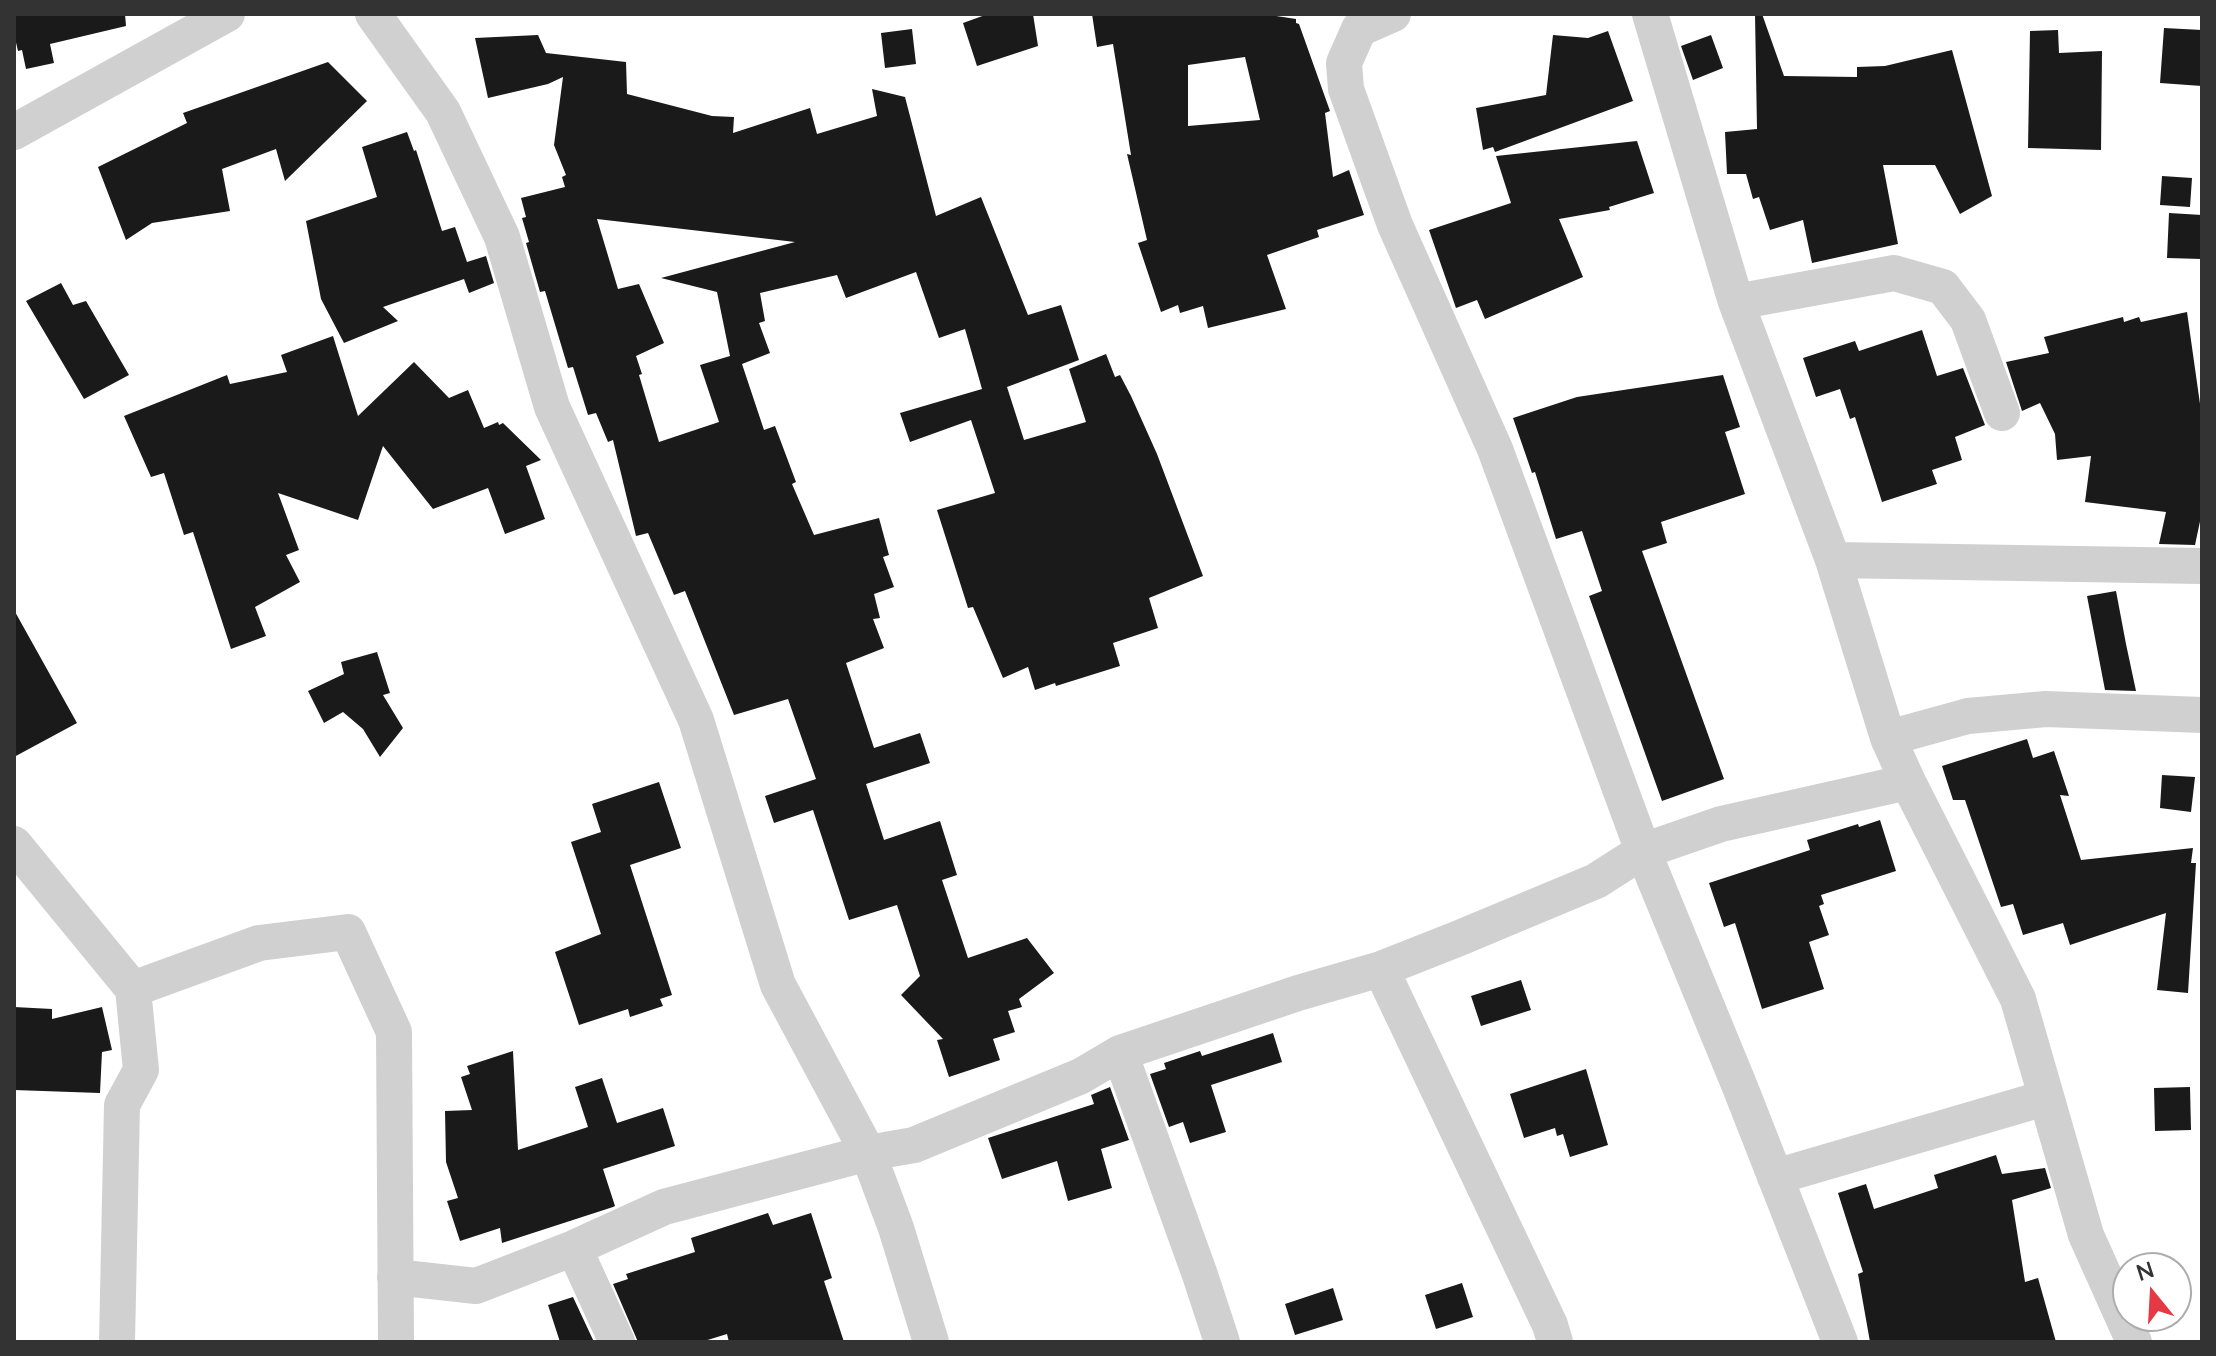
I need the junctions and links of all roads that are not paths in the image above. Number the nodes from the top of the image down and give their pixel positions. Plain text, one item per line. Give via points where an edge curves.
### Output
1 (227, 14) edge
2 (373, 14) edge
3 (1393, 14) edge
4 (1650, 14) edge
5 (14, 132) edge
6 (1736, 302) junction
7 (2002, 413) dead end
8 (1833, 560) junction
9 (2202, 566) edge
10 (2202, 715) edge
11 (1888, 738) junction
12 (1908, 782) junction
13 (14, 844) edge
14 (1643, 851) junction
15 (1381, 969) junction
16 (133, 989) junction
17 (1120, 1053) junction
18 (2045, 1098) junction
19 (868, 1153) junction
20 (1775, 1177) junction
21 (574, 1248) junction
22 (395, 1277) junction
23 (117, 1342) edge
24 (396, 1342) edge
25 (617, 1342) edge
26 (931, 1342) edge
27 (1222, 1342) edge
28 (1555, 1342) edge
29 (1840, 1342) edge
30 (2134, 1342) edge

1 - 5 street
2 - 19 street via 443,112 502,237 552,407 696,720 778,985
3 - 14 street via 1359,29 1344,63 1346,89 1395,225 1495,449
4 - 6 street
6 - 7 street via 1894,273 1943,287 1968,320
6 - 8 street
8 - 9 street
8 - 11 street
10 - 11 street via 2046,709 1968,716
11 - 12 street
12 - 14 street via 1721,824
12 - 18 street via 2018,999
13 - 16 street
14 - 15 street via 1596,881
14 - 20 street
15 - 17 street
15 - 28 street
16 - 22 street via 259,943 348,932 394,1032
16 - 23 street via 141,1070 122,1105
17 - 19 street via 1081,1076 914,1145
17 - 27 street
18 - 20 street
18 - 30 street via 2086,1235
19 - 21 street via 664,1207
19 - 26 street
20 - 29 street
21 - 22 street via 476,1286
21 - 25 street
22 - 24 street

